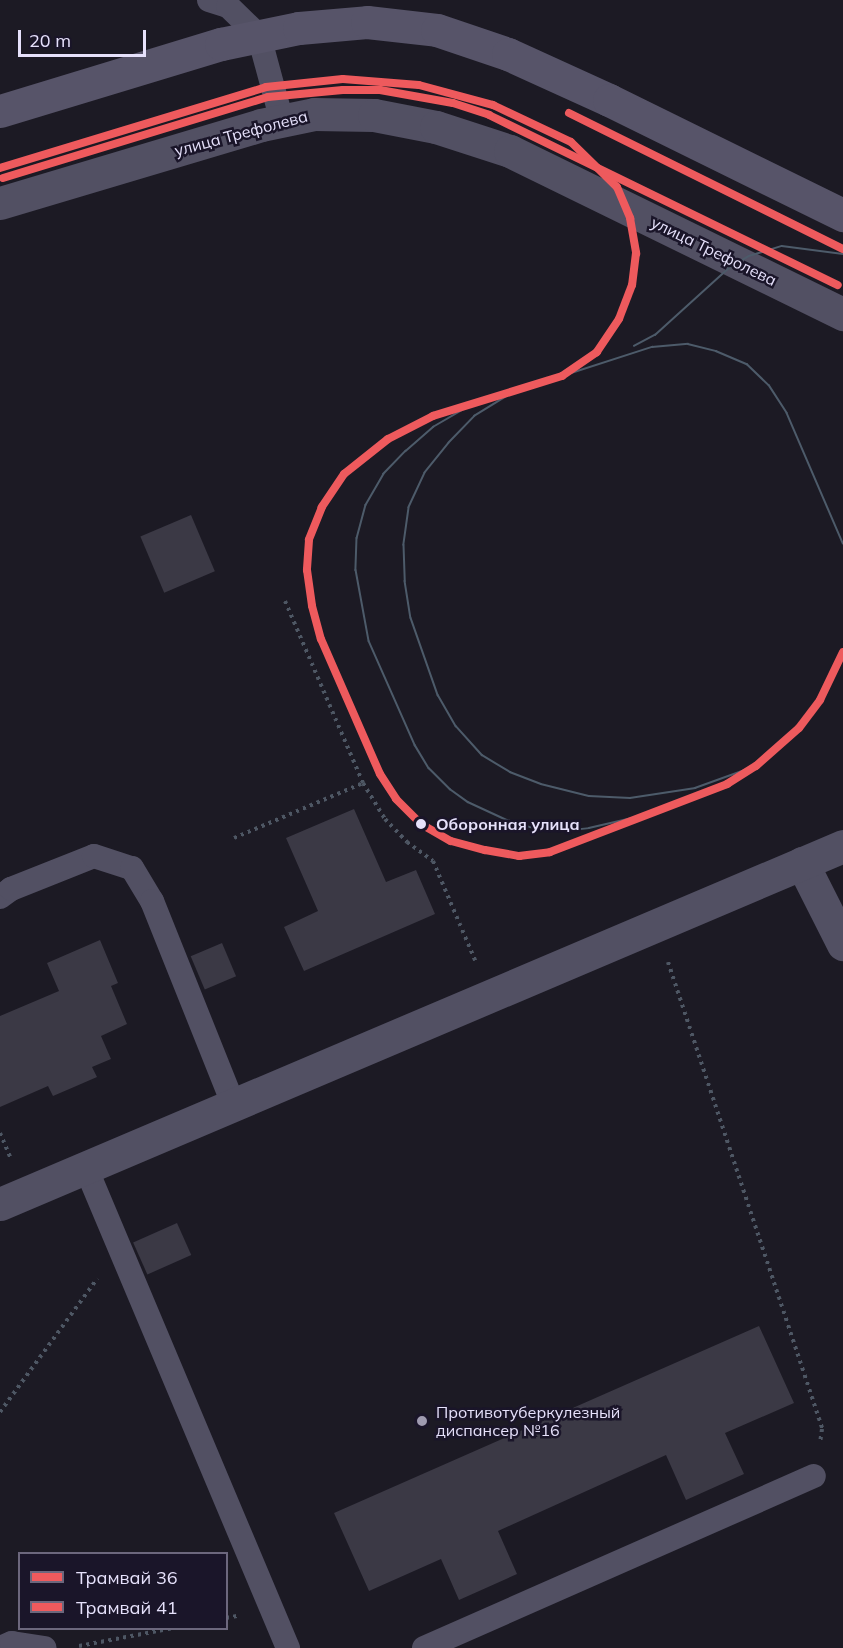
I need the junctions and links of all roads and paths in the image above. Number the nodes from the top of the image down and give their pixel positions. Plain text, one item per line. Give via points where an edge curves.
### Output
1 (209, 0) edge
2 (259, 36) junction
3 (0, 111) edge
4 (282, 121) junction
5 (0, 203) edge
6 (843, 215) edge
7 (843, 314) edge
8 (285, 601) dead end
9 (363, 783) junction
10 (234, 838) dead end
11 (843, 846) edge
12 (802, 863) junction
13 (0, 897) edge
14 (843, 944) edge
15 (667, 959) dead end
16 (478, 969) dead end
17 (234, 1106) junction
18 (0, 1133) edge
19 (14, 1165) dead end
20 (86, 1168) junction
21 (0, 1204) edge
22 (119, 1250) junction
23 (0, 1412) edge
24 (814, 1476) joint
25 (168, 1630) edge
26 (0, 1648) edge
27 (45, 1648) edge
28 (71, 1648) edge
29 (288, 1648) edge
30 (424, 1648) edge

1 - 2 lane via 228,6
2 - 3 main road
2 - 4 lane
2 - 6 main road via 367,22 437,30 508,54 598,95
4 - 5 street, улица Трефолева
4 - 7 street, улица Трефолева via 314,114 374,115 436,127 510,151
8 - 9 path
9 - 10 path
9 - 16 path via 385,819 433,861
11 - 12 street
12 - 14 street
12 - 17 street
13 - 17 lane via 94,856 132,868 152,901
15 - 24 path via 822,1429
17 - 20 street
18 - 19 path
20 - 21 street
20 - 22 lane
22 - 23 path
22 - 29 lane
24 - 30 lane
25 - 28 path
26 - 27 lane via 12,1644

